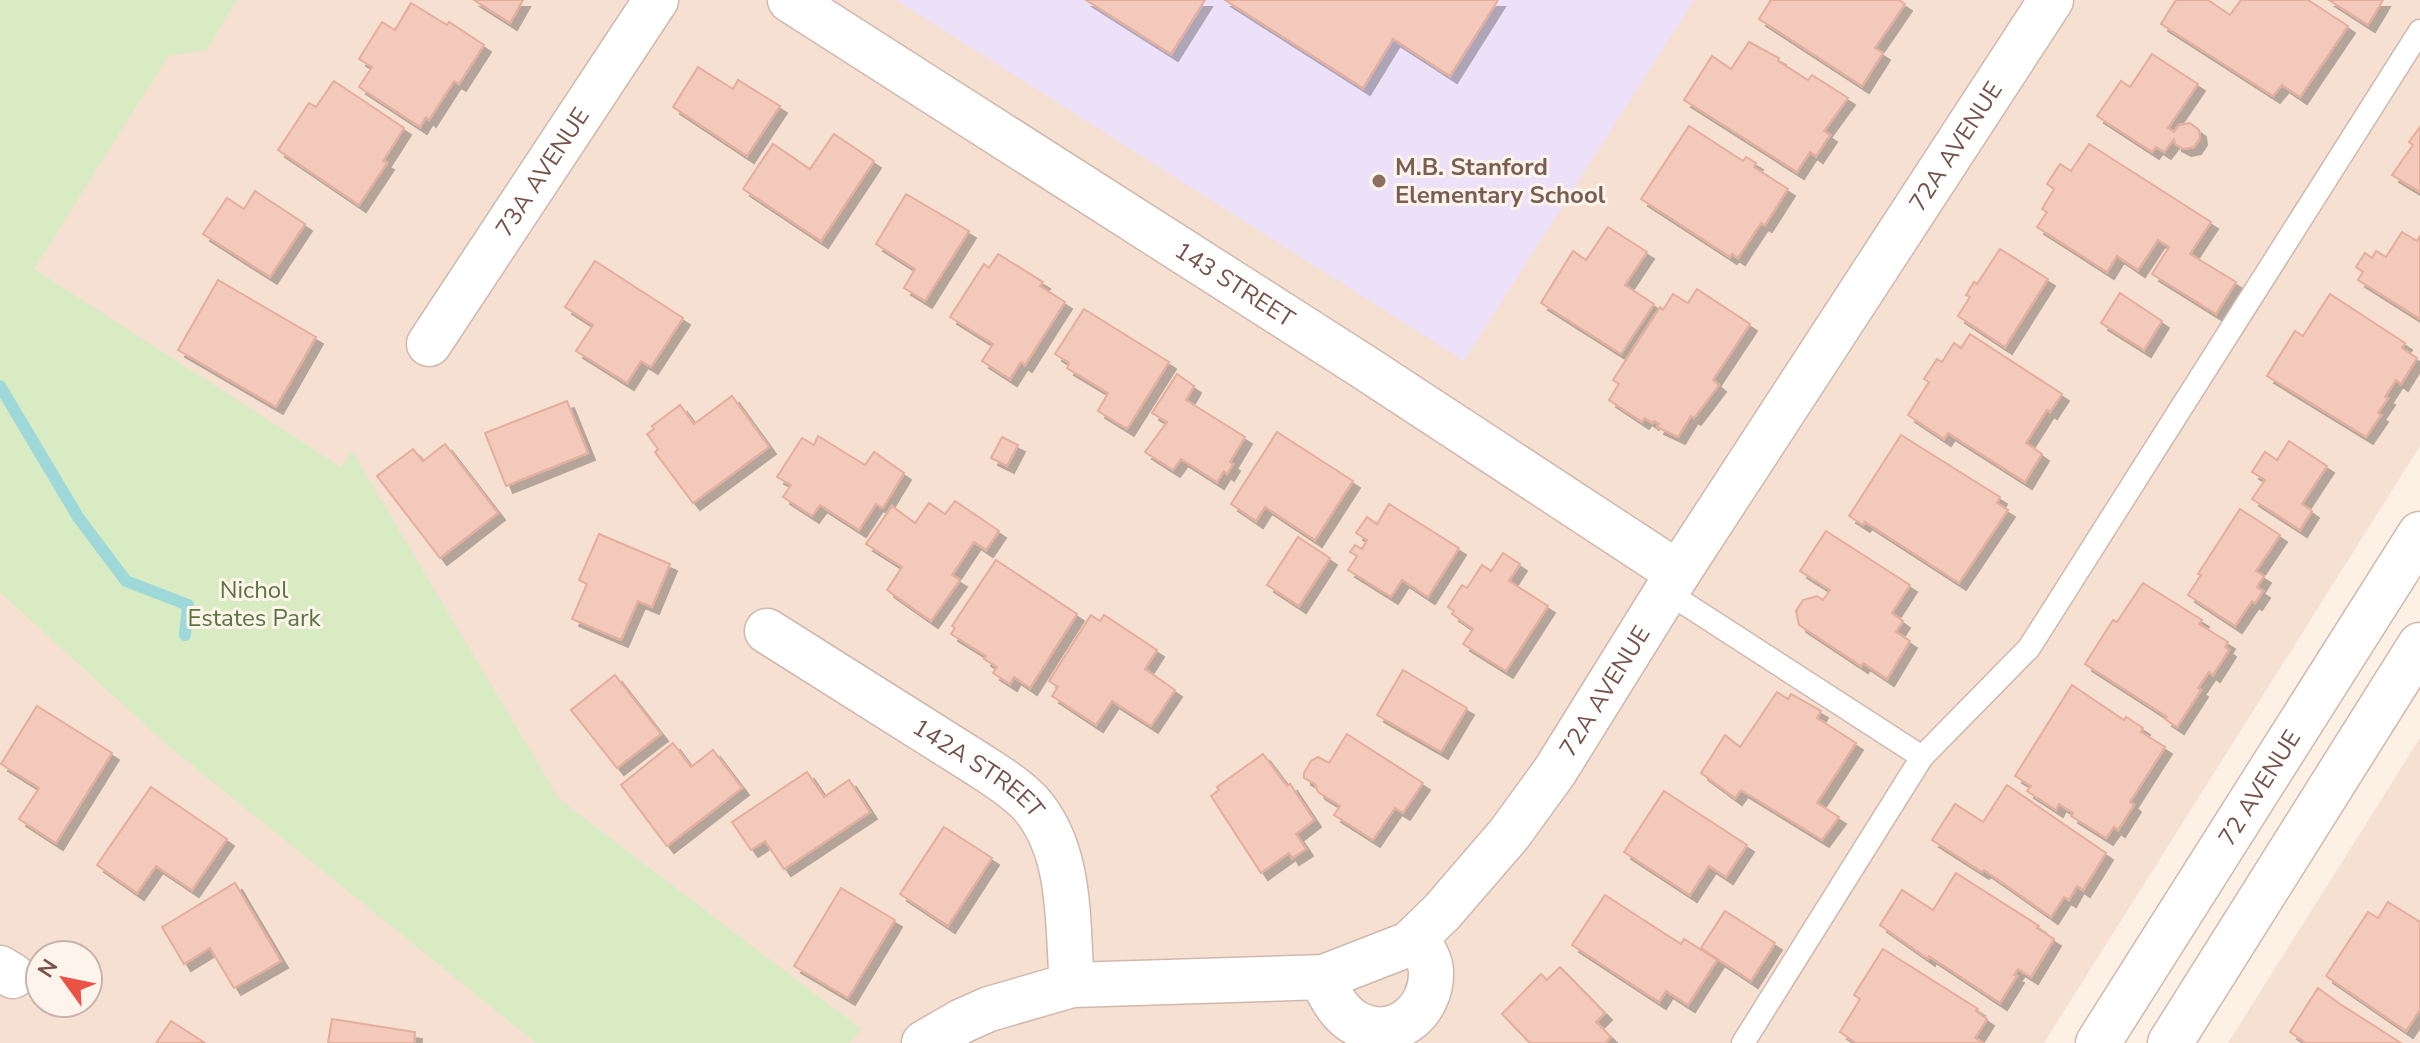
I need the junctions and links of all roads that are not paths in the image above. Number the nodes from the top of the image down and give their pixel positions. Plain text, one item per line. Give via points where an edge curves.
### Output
1 (656, 0) edge
2 (790, 0) edge
3 (2051, 0) edge
4 (2416, 44) edge
5 (429, 344) dead end
6 (2420, 534) edge
7 (1672, 582) junction
8 (767, 631) dead end
9 (2420, 645) edge
10 (1922, 757) junction
11 (1416, 938) junction
12 (1321, 978) junction
13 (1072, 985) junction
14 (924, 1043) edge
15 (1743, 1043) edge
16 (2098, 1043) edge
17 (2170, 1043) edge

1 - 5 street, 73A AVENUE
2 - 7 street, 143 STREET via 1350,359
3 - 7 street, 72A AVENUE
4 - 10 lane via 2029,648
6 - 16 street, 72 AVENUE
7 - 10 lane
7 - 11 street, 72A AVENUE via 1555,771 1476,874
8 - 13 street, 142A STREET via 1015,788 1032,805 1062,867
9 - 17 street
10 - 15 lane
11 - 12 street, 72A AVENUE
11 - 12 street via 1431,971 1426,1002 1416,1015 1389,1029 1360,1025 1336,1006
12 - 13 street, 72A AVENUE
13 - 14 street, 72A AVENUE via 989,1009

